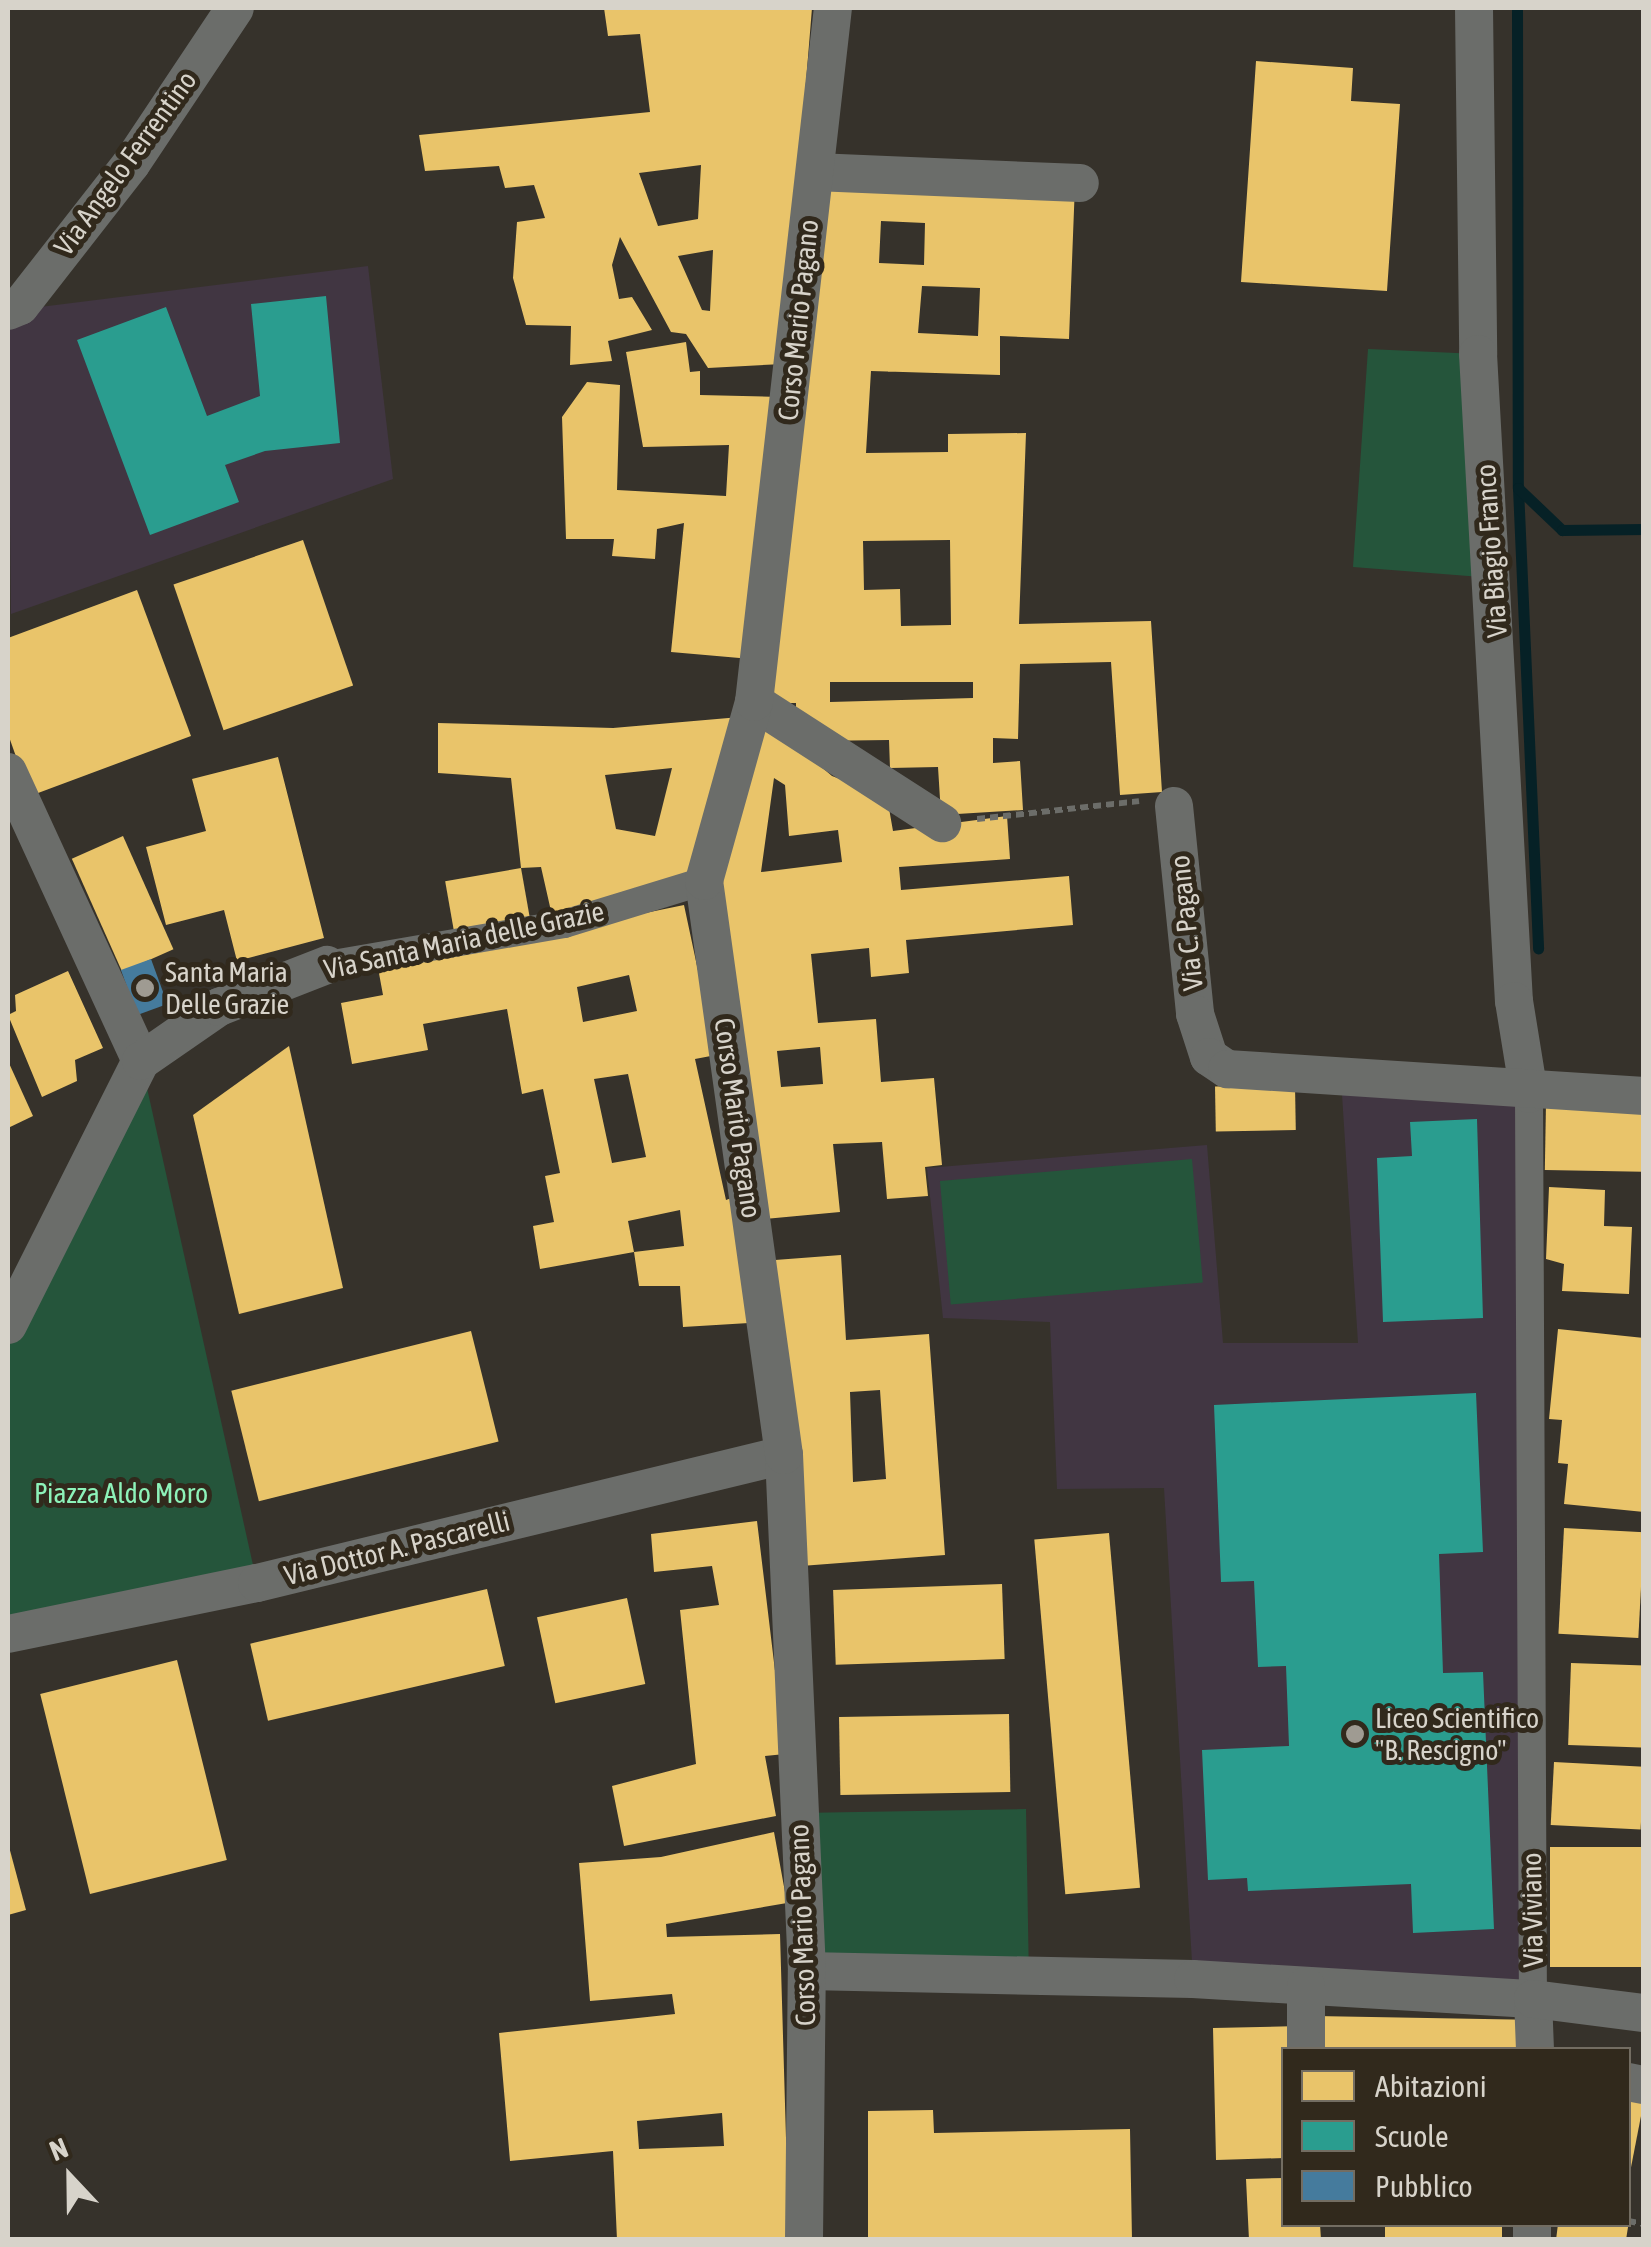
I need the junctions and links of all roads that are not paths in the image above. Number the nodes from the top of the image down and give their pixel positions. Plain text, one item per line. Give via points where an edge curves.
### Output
1 (235, 8) edge
2 (833, 8) edge
3 (1474, 8) edge
4 (815, 172) junction
5 (1080, 184) dead end
6 (8, 310) edge
7 (754, 702) junction
8 (8, 772) edge
9 (1174, 806) road end
10 (942, 823) road end
11 (704, 881) junction
12 (327, 965) joint
13 (141, 1060) junction
14 (1529, 1094) junction
15 (1644, 1096) edge
16 (8, 1325) edge
17 (784, 1456) junction
18 (8, 1634) edge
19 (807, 1971) junction
20 (1306, 1986) junction
21 (1534, 2000) junction
22 (1644, 2013) edge
23 (1306, 2047) edge
24 (1535, 2047) edge
25 (804, 2240) edge

1 - 6 street, Via Angelo Ferrentino via 131,164 20,306
2 - 4 street, Corso Mario Pagano
3 - 14 street, Via Biagio Franco via 1478,354 1514,1001
4 - 5 street
4 - 7 street, Corso Mario Pagano
7 - 10 street
7 - 11 street, Corso Mario Pagano
8 - 13 street
9 - 14 street, Via C. Pagano via 1195,1014 1208,1058 1228,1069
11 - 12 street, Via Santa Maria delle Grazie via 564,924
11 - 17 street, Corso Mario Pagano
12 - 13 street, Via Santa Maria delle Grazie via 220,1008
13 - 16 street
14 - 15 street, Via C. Pagano
14 - 21 street, Via Viviano
17 - 18 street, Via Dottor A. Pascarelli via 258,1582
17 - 19 street, Corso Mario Pagano
19 - 20 street, Via Viviano
19 - 25 street, Corso Mario Pagano
20 - 21 street, Via Viviano
20 - 23 street
21 - 22 street
21 - 24 street

